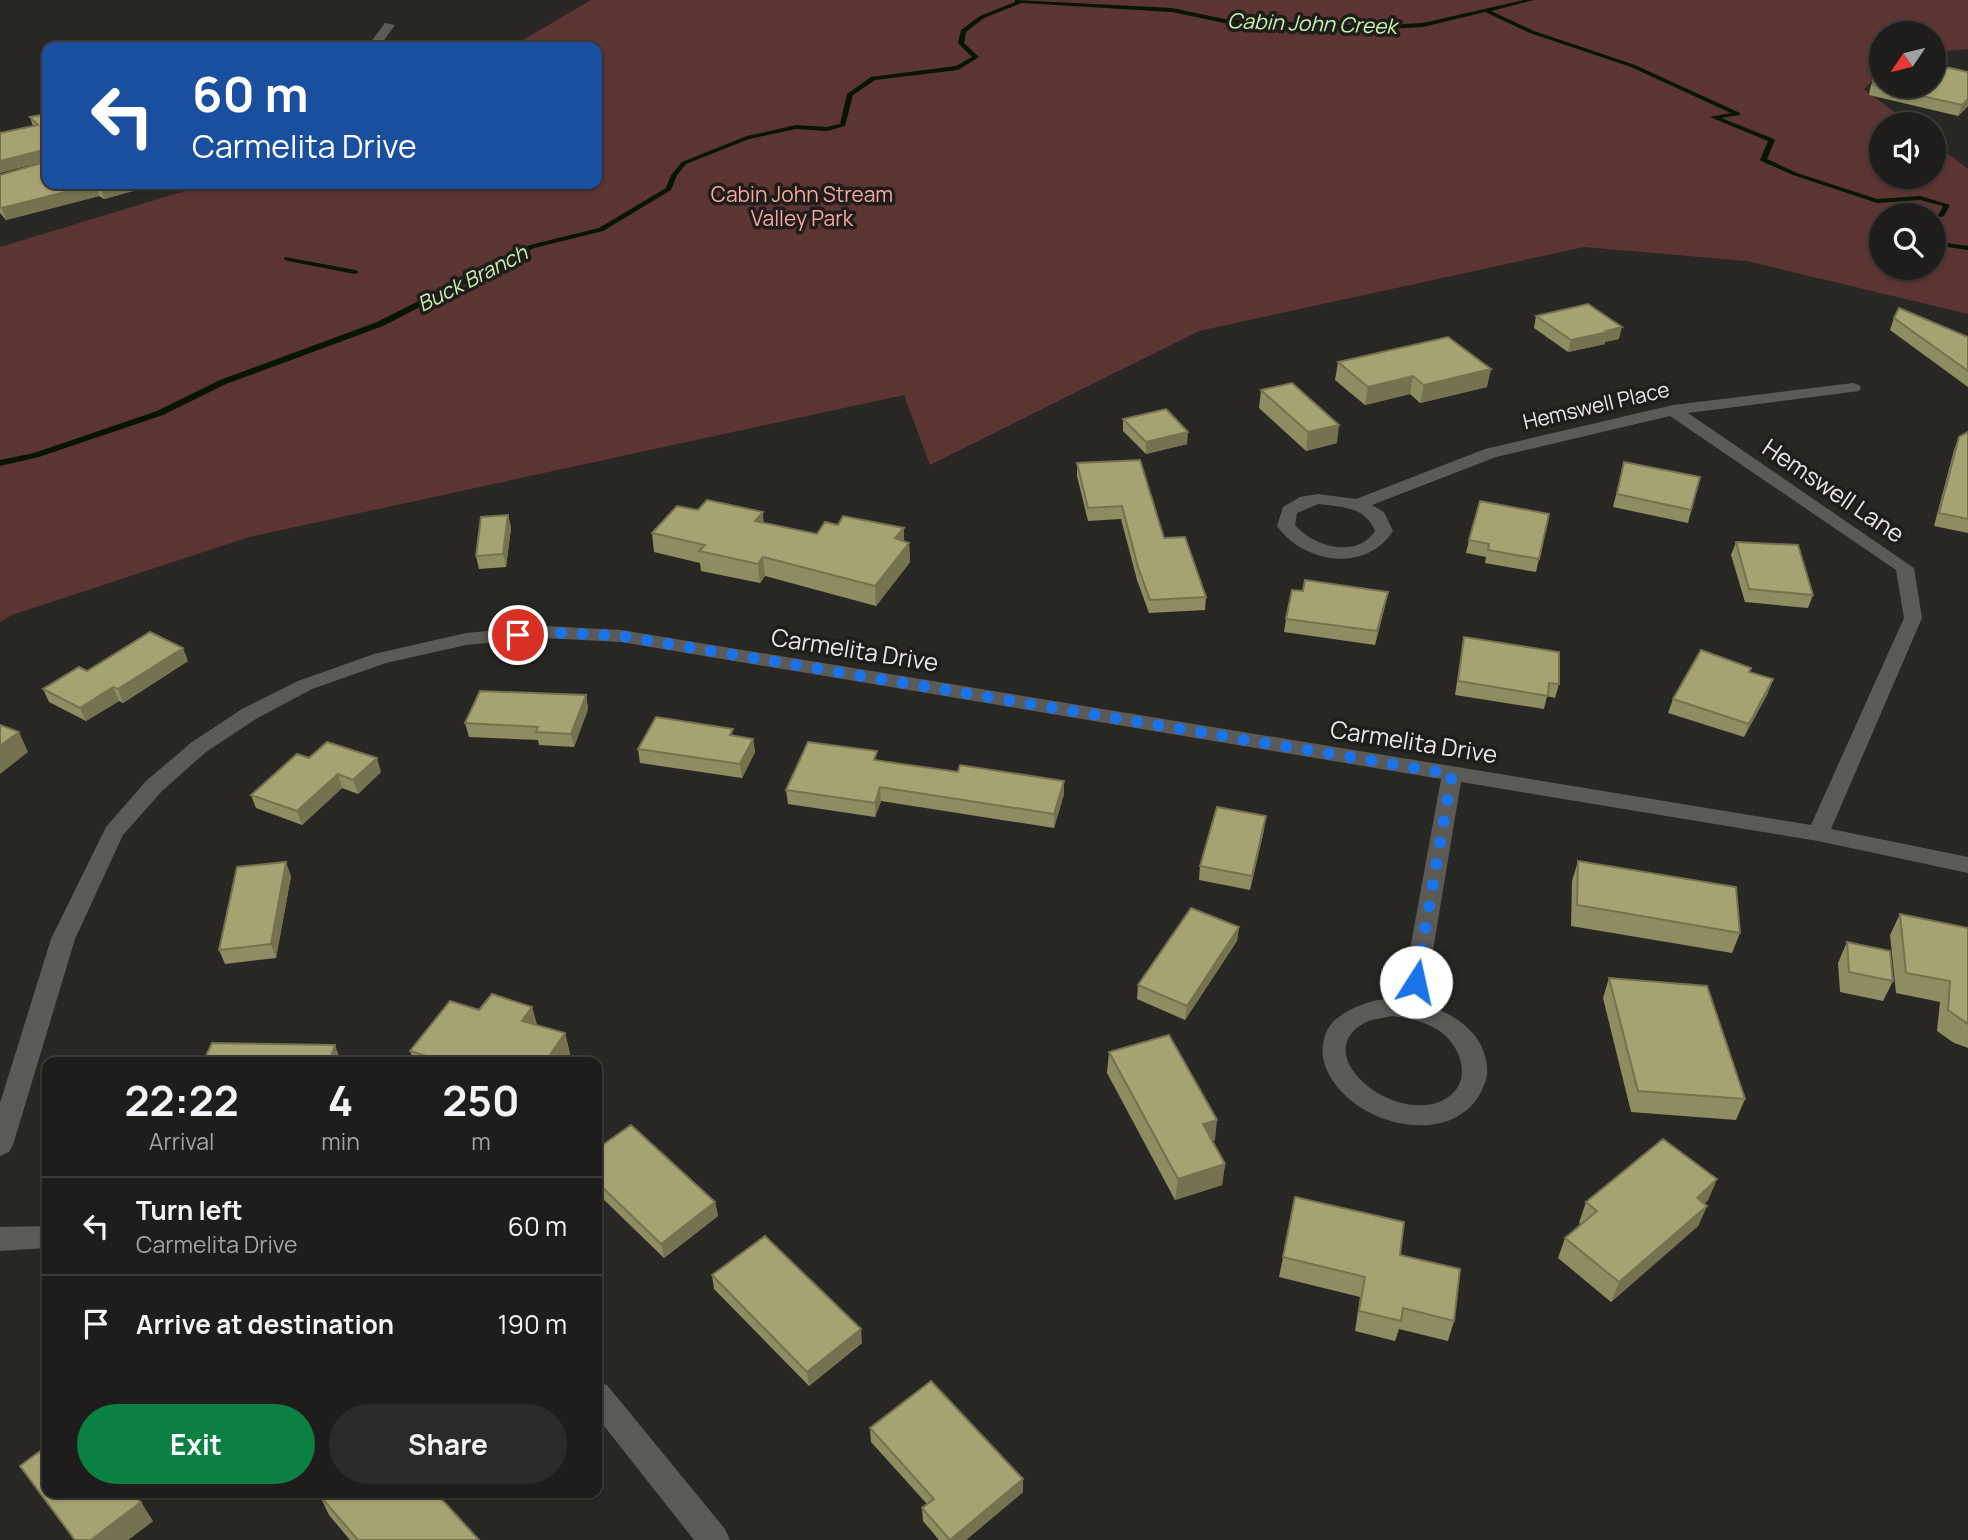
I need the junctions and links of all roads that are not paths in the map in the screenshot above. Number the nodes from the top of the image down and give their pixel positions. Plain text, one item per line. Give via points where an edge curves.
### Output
1 (389, 25) dead end
2 (377, 42) edge
3 (1853, 388) dead end
4 (1673, 410) junction
5 (1358, 504) junction
6 (1452, 774) junction
7 (1818, 834) junction
8 (1968, 865) edge
9 (1412, 1009) junction
10 (0, 1145) edge
11 (42, 1237) edge
12 (0, 1239) edge
13 (602, 1401) edge
14 (714, 1540) edge

1 - 2 street
3 - 4 street, Hemswell Place
4 - 5 street, Hemswell Place via 1491,453
4 - 7 street, Hemswell Lane via 1905,568 1913,618
5 - 5 street, Hemswell Place via 1331,498 1306,501 1289,512 1286,526 1299,541 1323,550 1364,549 1384,531 1378,516
6 - 7 street, Carmelita Drive
6 - 9 street
6 - 10 street, Carmelita Drive via 621,636 544,632 479,638 382,658 305,685 249,714 199,747 154,786 114,832 63,939
7 - 8 street, Carmelita Drive
9 - 9 street via 1373,1008 1350,1020 1336,1037 1333,1052 1336,1067 1358,1096 1396,1113 1417,1116 1436,1113 1466,1096 1476,1067 1462,1037 1431,1015
11 - 12 street
13 - 14 street

